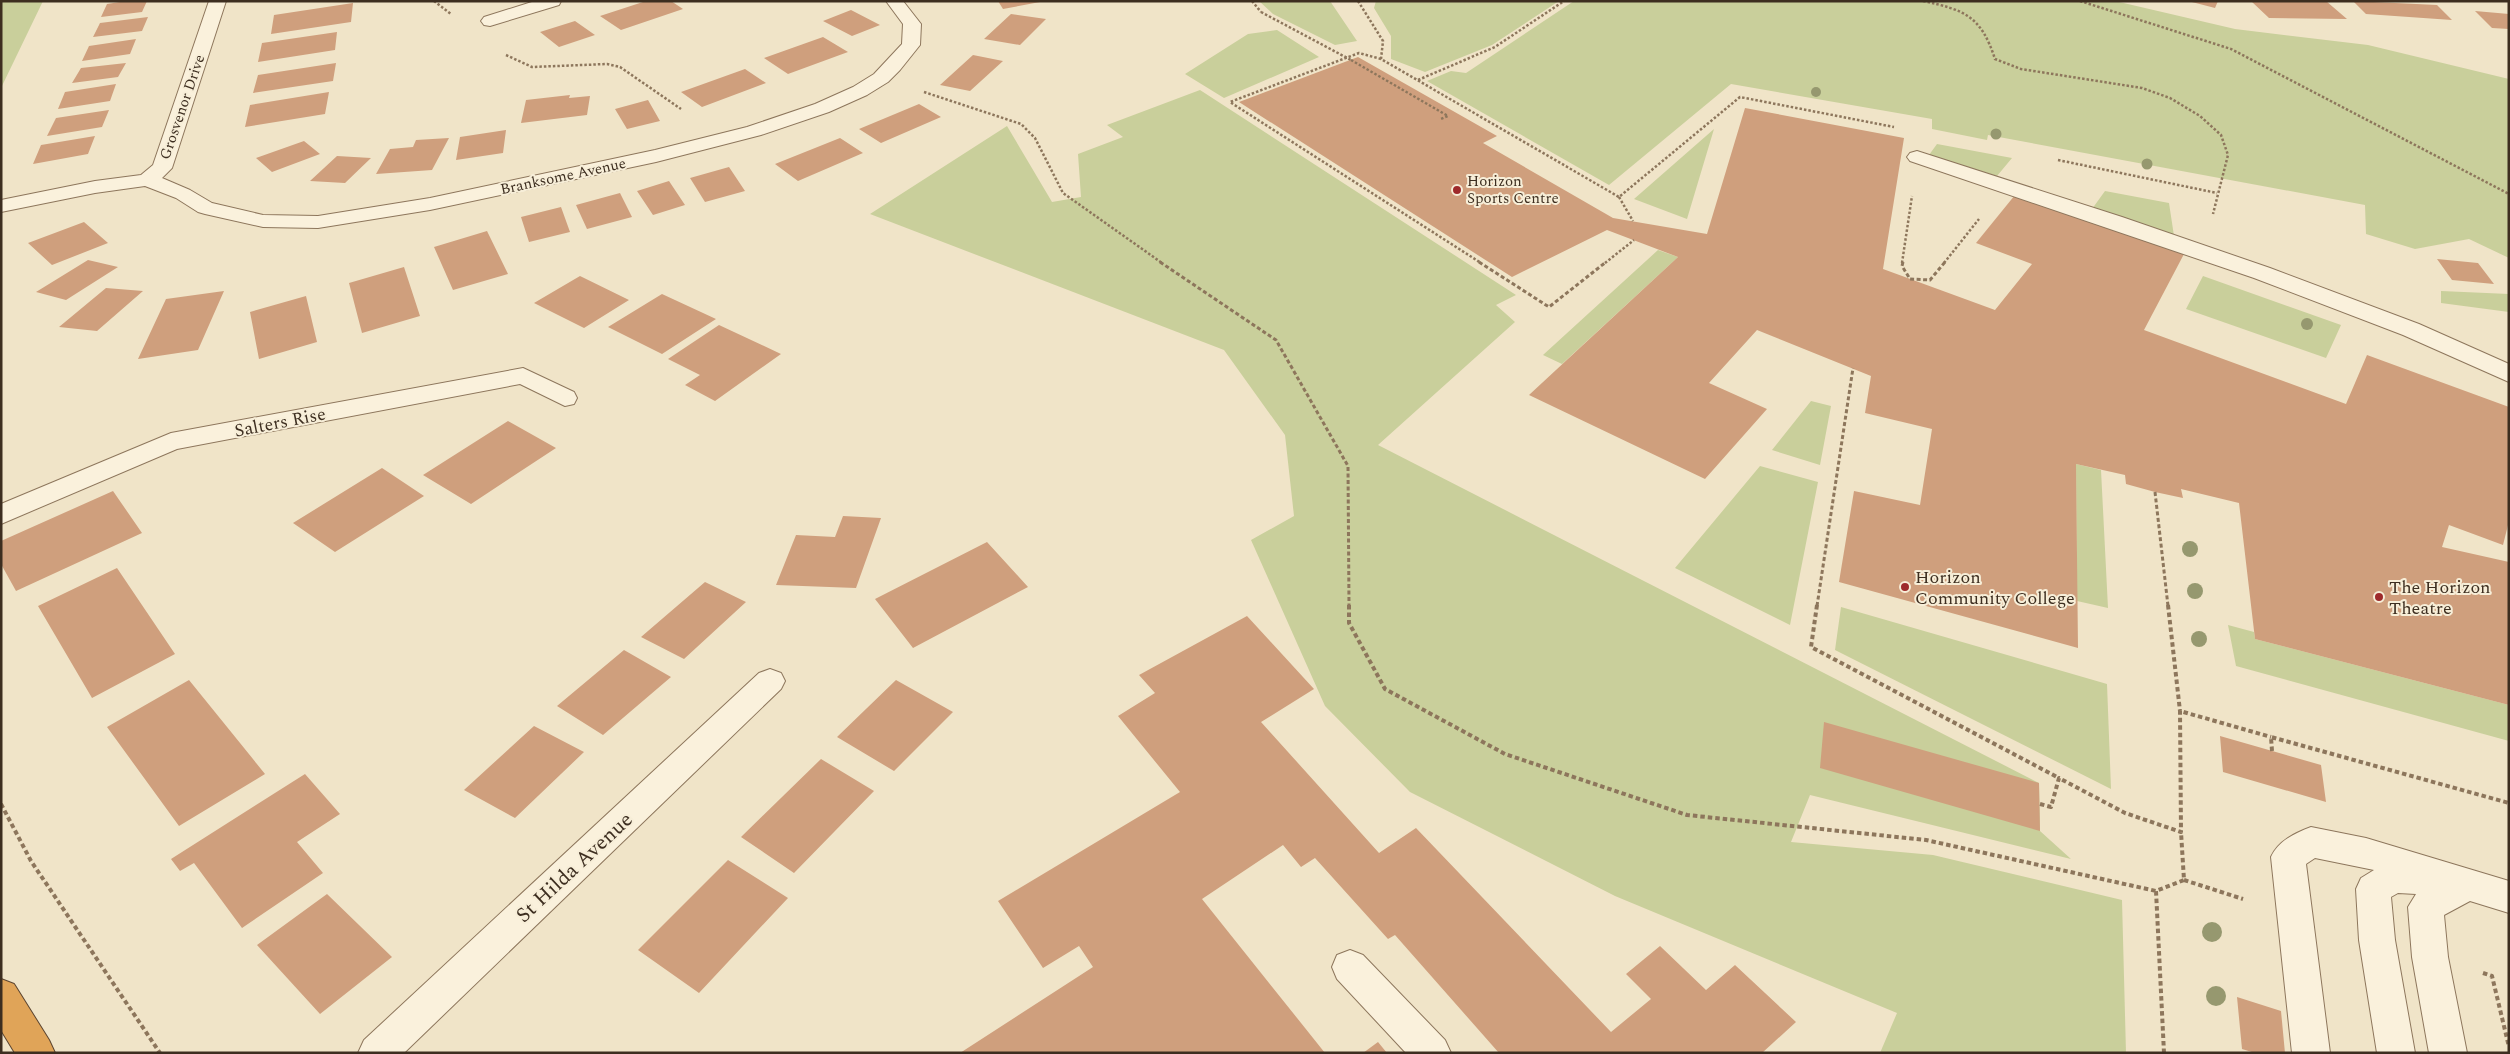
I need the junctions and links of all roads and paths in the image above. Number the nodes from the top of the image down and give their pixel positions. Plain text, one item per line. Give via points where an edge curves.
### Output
1 (218, 1) edge
2 (434, 1) edge
3 (553, 1) edge
4 (894, 1) edge
5 (1252, 1) edge
6 (1358, 1) edge
7 (1564, 1) edge
8 (1923, 1) edge
9 (2080, 1) edge
10 (520, 6) edge
11 (455, 17) dead end
12 (490, 21) dead end
13 (499, 50) dead end
14 (1381, 59) junction
15 (881, 78) junction
16 (1417, 80) junction
17 (1441, 119) dead end
18 (724, 140) junction
19 (1917, 157) junction
20 (2054, 160) dead end
21 (147, 180) junction
22 (2006, 186) junction
23 (2217, 193) junction
24 (2509, 194) edge
25 (1619, 197) junction
26 (1, 206) edge
27 (1633, 221) dead end
28 (1634, 240) dead end
29 (2208, 252) junction
30 (1853, 368) dead end
31 (2509, 374) edge
32 (565, 398) dead end
33 (2155, 492) dead end
34 (1, 515) edge
35 (770, 681) dead end
36 (2180, 711) junction
37 (2271, 738) junction
38 (2272, 751) dead end
39 (2059, 778) junction
40 (2509, 803) edge
41 (1, 804) edge
42 (2040, 804) dead end
43 (2181, 832) junction
44 (2467, 885) junction
45 (2156, 891) junction
46 (2509, 897) edge
47 (1350, 967) dead end
48 (1, 996) edge
49 (36, 1053) edge
50 (160, 1053) edge
51 (377, 1053) edge
52 (1432, 1053) edge
53 (2164, 1053) edge
54 (2311, 1053) edge
55 (2396, 1053) edge
56 (2448, 1053) edge

1 - 21 street, Grosvenor Drive via 162,168
2 - 11 path
3 - 10 street
4 - 15 street, Branksome Avenue via 912,24 911,45
5 - 17 path, bridge via 1261,12 1448,116
6 - 14 path via 1383,42
7 - 16 path via 1495,47
8 - 23 path via 1952,7 1979,21 1990,39 1995,59 2020,69 2142,88 2170,98 2200,116 2221,135 2228,155
9 - 24 path via 2232,49
10 - 12 street
13 - 18 path via 532,67 607,64 620,67
14 - 16 path
14 - 28 path via 1358,53 1230,102 1549,307
15 - 18 street, Branksome Avenue via 822,108
15 - 45 path via 1021,124 1035,138 1063,193 1276,340 1348,466 1348,623 1385,689 1505,754 1687,815 1926,840
16 - 25 path
18 - 21 street, Branksome Avenue via 430,204 318,222 271,222 233,216 205,208 183,194
19 - 22 street
19 - 22 path via 1902,266 1910,279 1930,280
19 - 25 path via 1920,132 1740,97
20 - 23 path
21 - 26 street, Grosvenor Drive via 95,186
22 - 29 street
23 - 29 path
25 - 27 path
29 - 31 street via 2410,329
30 - 39 path via 1811,647
32 - 34 street, Salters Rise via 523,376 171,442
33 - 36 path
35 - 51 street, St Hilda Avenue
36 - 37 path
36 - 43 path
37 - 38 path
37 - 40 path
39 - 42 path via 2050,807
39 - 43 path via 2125,813
41 - 50 path via 30,861
43 - 45 path via 2184,880
44 - 46 street
44 - 54 street via 2366,853 2311,842 2288,857
44 - 55 street via 2394,877 2373,889 2377,940
44 - 56 street via 2426,906 2430,957
45 - 53 path
47 - 52 street
48 - 49 highway

